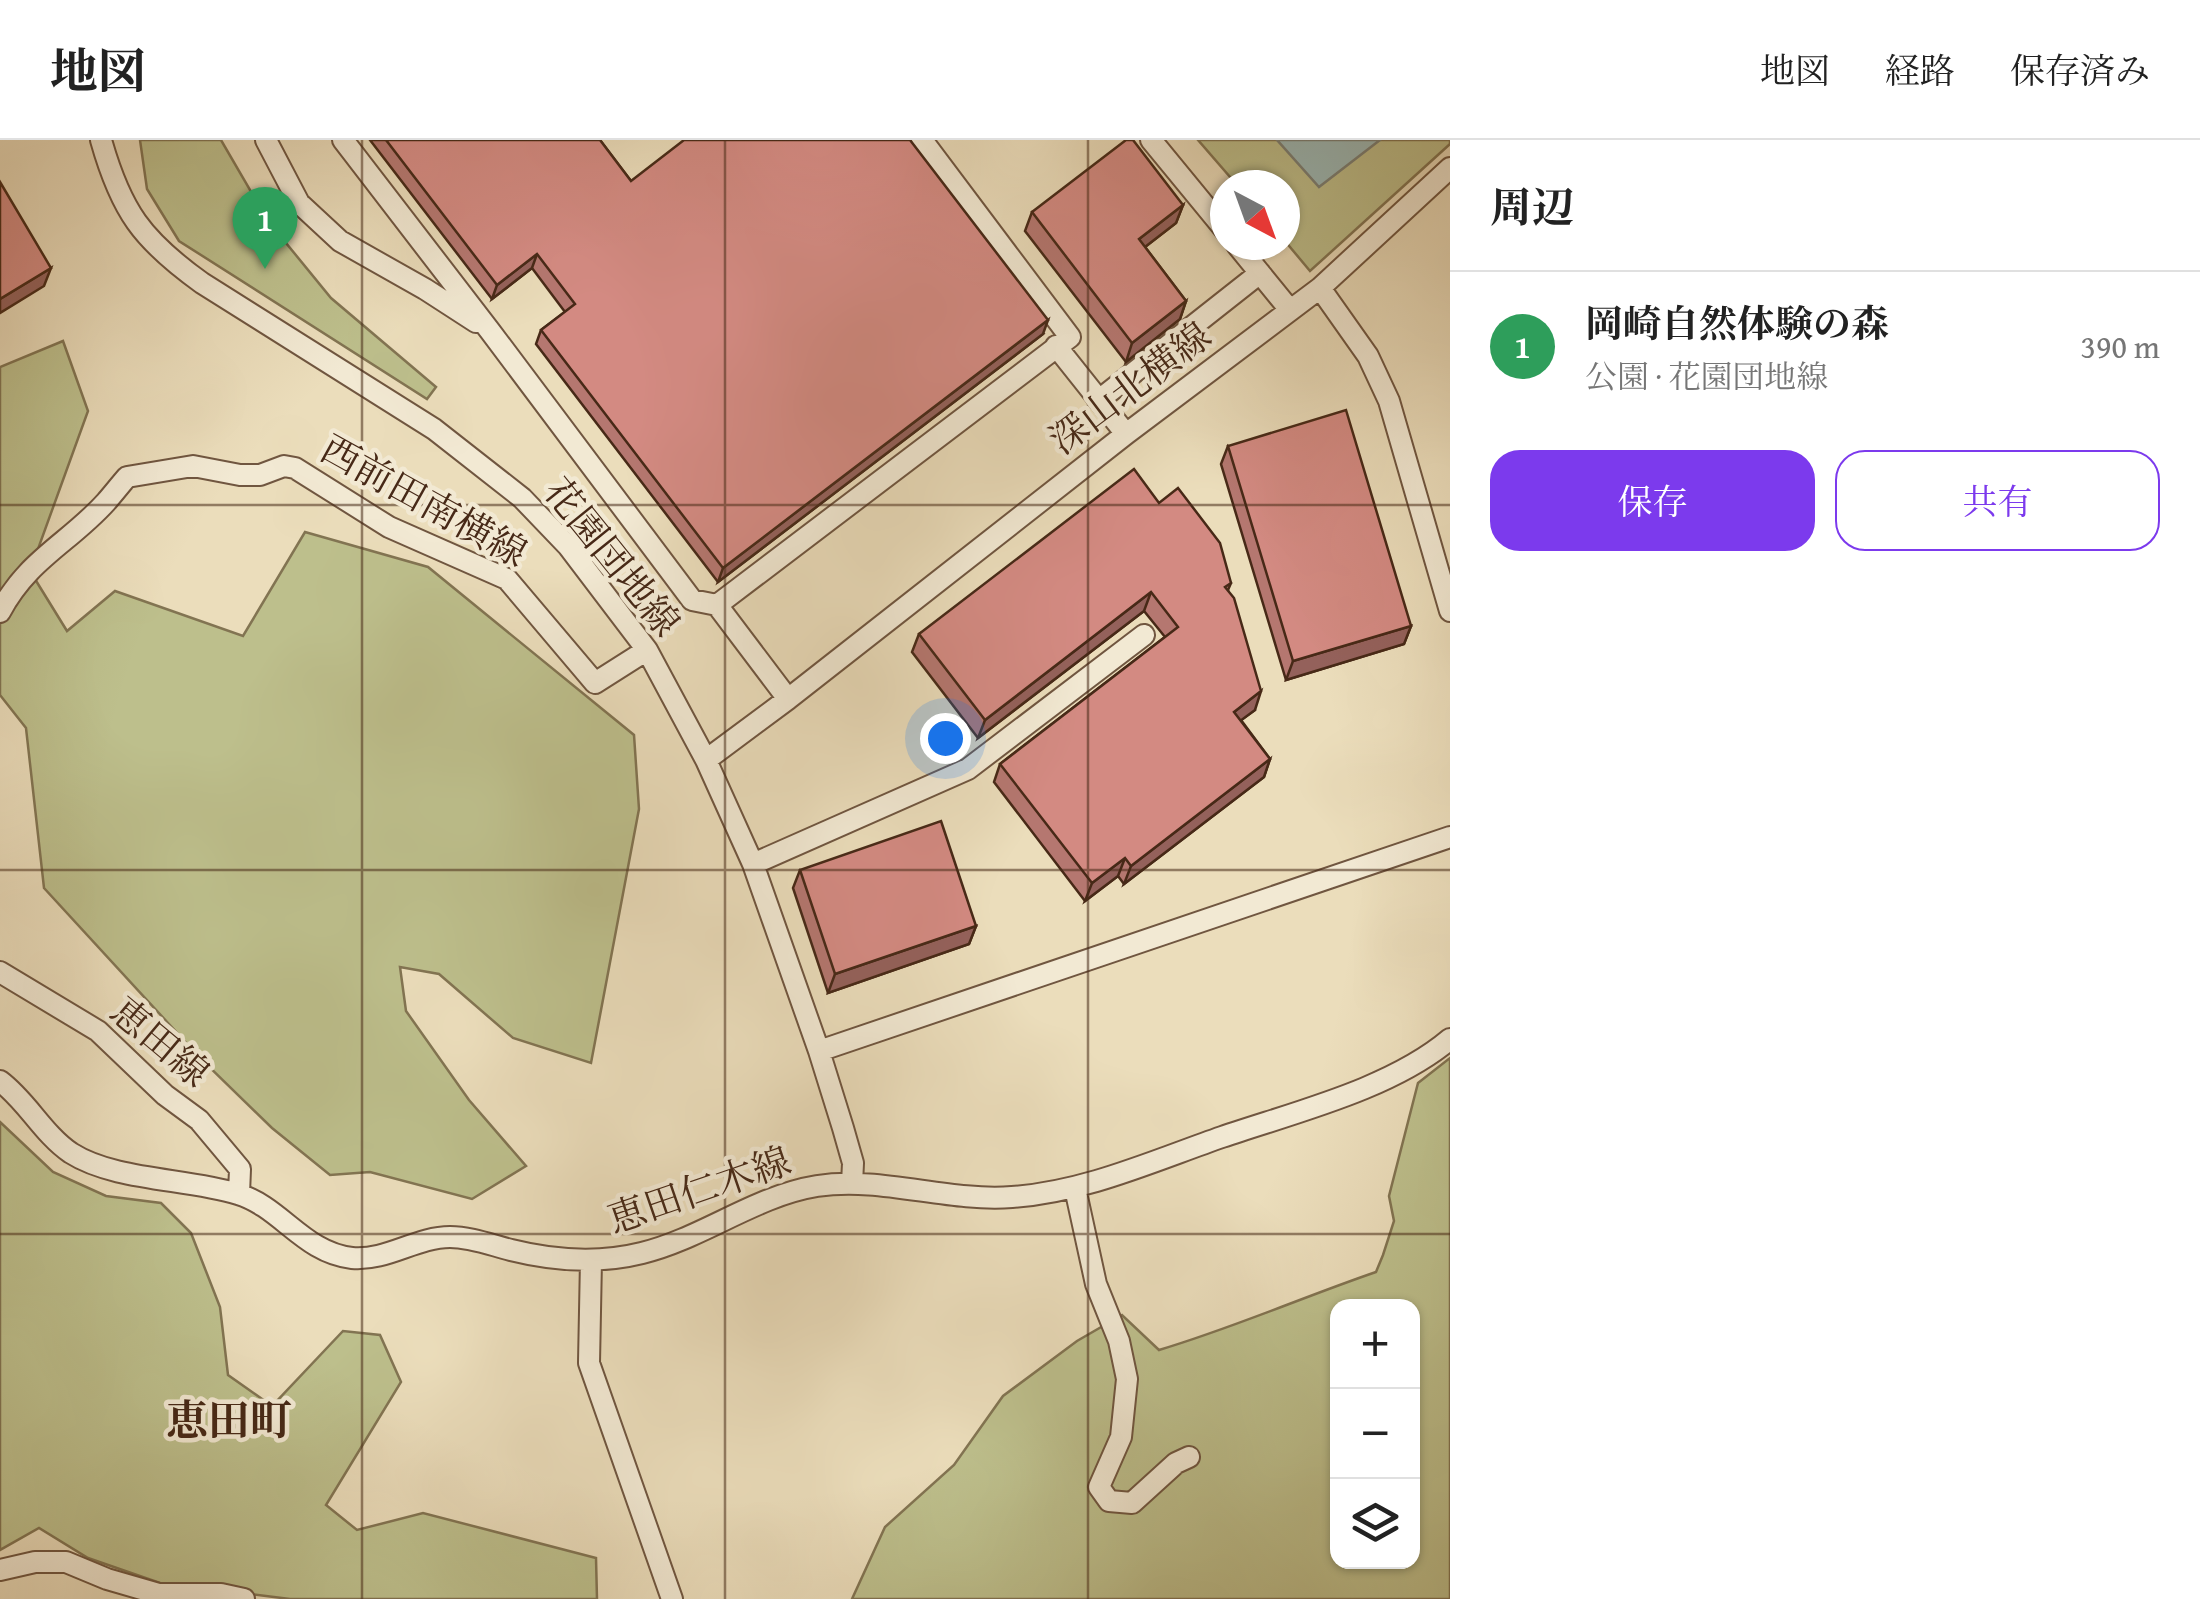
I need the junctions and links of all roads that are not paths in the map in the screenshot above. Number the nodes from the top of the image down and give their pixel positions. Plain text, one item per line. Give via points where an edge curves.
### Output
1 (101, 140) edge
2 (266, 140) edge
3 (343, 140) edge
4 (922, 140) edge
5 (1151, 140) edge
6 (1450, 168) edge
7 (1210, 212) edge
8 (1249, 260) edge
9 (1260, 273) junction
10 (1320, 288) junction
11 (1290, 310) junction
12 (490, 331) junction
13 (1056, 346) junction
14 (1099, 400) junction
15 (1126, 434) junction
16 (717, 605) junction
17 (0, 612) edge
18 (1450, 612) edge
19 (1144, 636) dead end
20 (647, 650) junction
21 (788, 699) junction
22 (706, 760) junction
23 (1450, 837) edge
24 (753, 864) junction
25 (0, 972) edge
26 (1450, 1039) edge
27 (819, 1051) junction
28 (0, 1081) edge
29 (852, 1184) junction
30 (1076, 1188) junction
31 (239, 1194) junction
32 (590, 1260) junction
33 (1189, 1457) dead end
34 (0, 1570) edge
35 (244, 1599) edge
36 (672, 1599) edge

1 - 20 street, 花園団地線 via 131,217 168,258 434,428 522,498 568,546
2 - 12 street via 299,203 340,241
3 - 12 street
4 - 13 street via 1070,336
5 - 7 street
6 - 10 street, 深山北横線
8 - 9 street
9 - 11 street
9 - 14 street
10 - 11 street, 深山北横線
10 - 18 street via 1368,356 1389,400
11 - 15 street, 深山北横線
12 - 16 street via 692,600
13 - 14 street
13 - 16 street
14 - 15 street
15 - 21 street, 深山北横線
16 - 21 street
17 - 20 street, 西前田南横線 via 28,570 105,504 126,477 193,466 240,475 284,466 389,527 507,579 596,683
19 - 24 street via 968,770
20 - 22 street, 花園団地線
21 - 22 street, 深山北横線
22 - 24 street, 花園団地線
23 - 27 street
24 - 27 street, 花園団地線
25 - 31 street, 恵田線 via 98,1031 199,1120 240,1169
26 - 30 street, 恵田仁木線 via 1385,1081
27 - 29 street, 花園団地線 via 852,1162
28 - 31 street, 恵田仁木線 via 85,1160
29 - 30 street, 恵田仁木線 via 1010,1198
29 - 32 street, 恵田仁木線 via 810,1187 648,1252
30 - 33 street via 1096,1284 1128,1379 1121,1436 1099,1487 1109,1501 1132,1504
31 - 32 street, 恵田仁木線 via 310,1243 350,1258 452,1236 544,1258
32 - 36 street via 590,1363
34 - 35 street via 66,1562 158,1594

